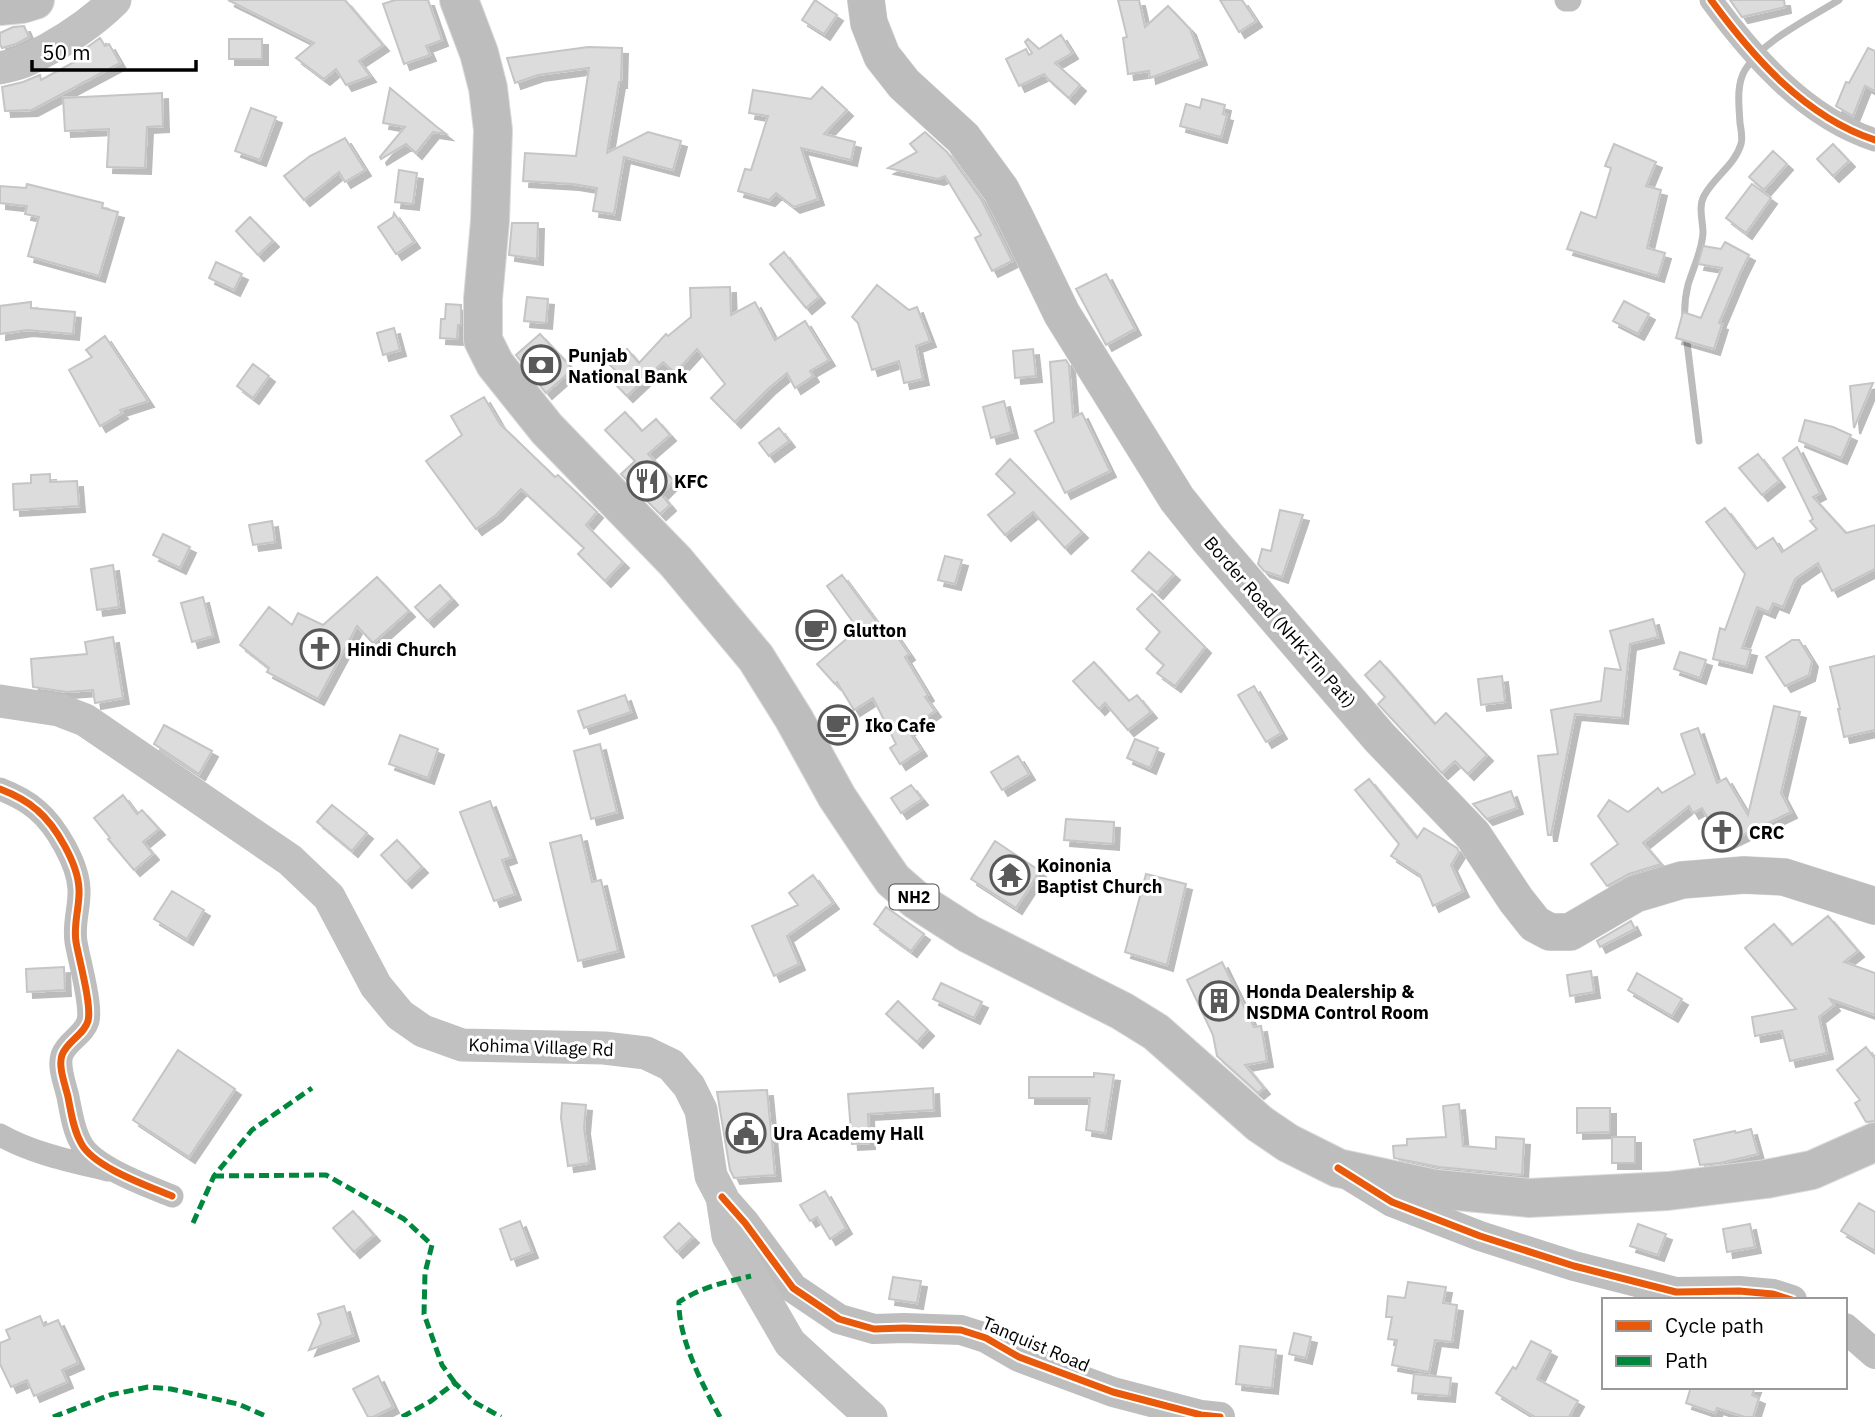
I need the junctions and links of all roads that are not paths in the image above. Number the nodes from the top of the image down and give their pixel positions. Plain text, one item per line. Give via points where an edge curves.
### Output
1 (34, 0) edge
2 (116, 0) edge
3 (459, 0) edge
4 (866, 0) edge
5 (1711, 0) edge
6 (0, 6) edge
7 (0, 68) edge
8 (1875, 139) edge
9 (0, 701) edge
10 (0, 789) edge
11 (1875, 906) edge
12 (0, 1135) edge
13 (1875, 1142) edge
14 (1338, 1168) junction
15 (118, 1173) junction
16 (172, 1196) dead end
17 (722, 1197) junction
18 (1786, 1298) edge
19 (1847, 1330) edge
20 (1875, 1354) edge
21 (871, 1417) edge
22 (1220, 1417) edge

1 - 6 highway
2 - 7 main road via 25,61
3 - 14 highway, NH2 via 479,53 493,130 483,340 495,364 547,429 676,562 756,658 837,797 893,880 969,934 1156,1032 1260,1124
4 - 11 main road, Border Road (NHK-Tin Pati) via 882,56 904,84 963,138 1000,190 1062,314 1177,499 1380,738 1473,835 1535,924 1550,932 1570,932 1635,894 1682,880 1744,875 1784,877
5 - 8 street via 1781,83 1829,118
9 - 17 main road, Kohima Village Rd via 59,710 85,720 290,860 329,897 376,986 400,1015 422,1031 462,1045 646,1053 671,1065 701,1110 711,1176
10 - 15 street via 37,810 77,873 74,928 88,1020 62,1055 62,1071 82,1145
12 - 15 street via 46,1155
13 - 14 highway, NH2 via 1812,1170 1766,1179 1668,1191 1529,1198 1436,1189
14 - 18 street via 1392,1202 1574,1266 1676,1292 1739,1291
15 - 16 street
17 - 21 main road, Kohima Village Rd via 728,1236 790,1343
17 - 22 street, Tanquist Road via 793,1288 839,1319 874,1329 961,1330 1113,1392
19 - 20 street

